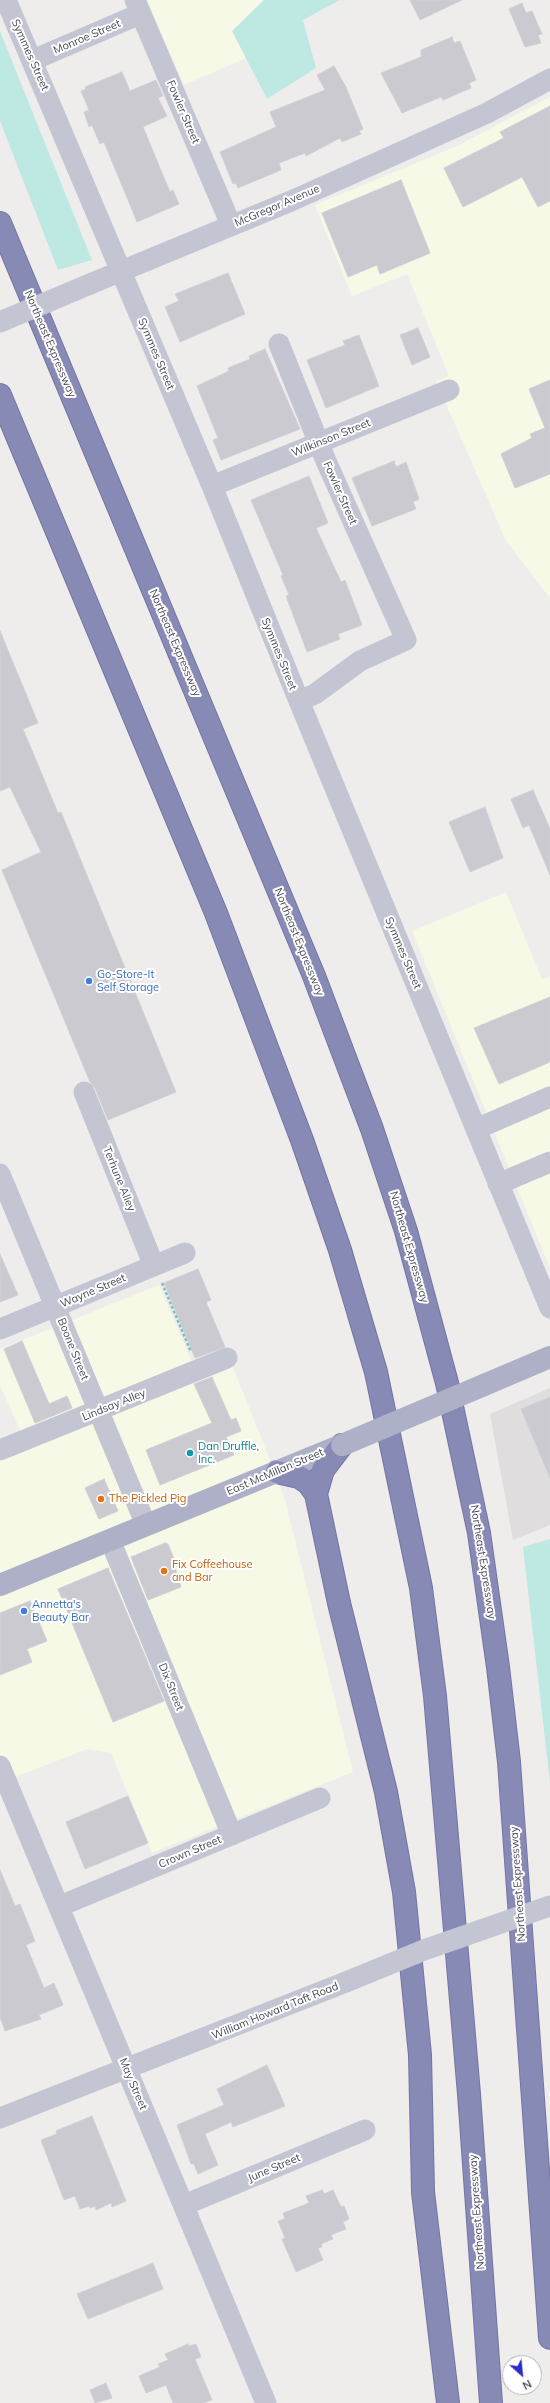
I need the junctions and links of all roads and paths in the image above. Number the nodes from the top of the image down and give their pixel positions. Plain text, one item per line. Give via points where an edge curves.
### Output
1 (6, 0) edge
2 (137, 7) edge
3 (33, 60) junction
4 (550, 79) edge
5 (0, 223) edge
6 (231, 225) junction
7 (122, 271) junction
8 (0, 322) edge
9 (279, 344) dead end
10 (449, 390) dead end
11 (0, 395) edge
12 (319, 442) junction
13 (212, 486) junction
14 (299, 701) junction
15 (84, 1092) dead end
16 (550, 1097) edge
17 (476, 1129) junction
18 (550, 1162) edge
19 (0, 1174) edge
20 (498, 1184) junction
21 (185, 1253) dead end
22 (158, 1273) junction
23 (56, 1307) junction
24 (550, 1308) edge
25 (0, 1329) edge
26 (192, 1355) dead end
27 (550, 1357) edge
28 (227, 1358) dead end
29 (99, 1411) junction
30 (342, 1445) junction
31 (0, 1450) edge
32 (277, 1472) junction
33 (316, 1494) junction
34 (146, 1525) junction
35 (110, 1540) junction
36 (0, 1585) edge
37 (0, 1766) edge
38 (320, 1798) dead end
39 (232, 1835) junction
40 (60, 1906) junction
41 (550, 1906) edge
42 (127, 2070) junction
43 (0, 2118) edge
44 (364, 2130) dead end
45 (184, 2205) junction
46 (550, 2338) edge
47 (266, 2403) edge
48 (448, 2403) edge
49 (490, 2403) edge

1 - 3 street, Symmes Street
2 - 3 street, Monroe Street
2 - 6 street, Fowler Street
3 - 7 street, Symmes Street
4 - 6 street, McGregor Avenue via 480,116
5 - 46 highway, Northeast Expressway via 319,991 372,1129 406,1231 447,1382 479,1533 508,1754
6 - 7 street, McGregor Avenue
7 - 8 street, McGregor Avenue, bridge
7 - 13 street, Symmes Street
9 - 12 street, Fowler Street
10 - 12 street, Wilkinson Street
11 - 49 highway, Northeast Expressway via 216,913 302,1140 340,1250 376,1372 421,1588 435,1696 467,2070
12 - 13 street, Wilkinson Street
12 - 14 street, Fowler Street via 406,640 360,661 315,694
13 - 14 street, Symmes Street
14 - 17 street, Symmes Street
15 - 22 street, Terhune Alley
16 - 17 street
17 - 20 street, Symmes Street
18 - 20 street
19 - 23 street, Boone Street
20 - 24 street, Symmes Street
21 - 22 street, Wayne Street
22 - 23 street, Wayne Street
22 - 26 path
23 - 25 street, Wayne Street
23 - 29 street, Boone Street
27 - 30 main road, East McMillan Street, bridge
28 - 29 street, Lindsay Alley
29 - 31 street, Lindsay Alley
29 - 34 street, Boone Street
30 - 32 main road, East McMillan Street
30 - 33 highway via 323,1470
32 - 33 highway via 299,1477 308,1483
32 - 34 main road, East McMillan Street
33 - 48 highway via 386,1792 404,1892 420,2055 423,2192
34 - 35 main road, East McMillan Street
35 - 36 main road, East McMillan Street
35 - 39 street, Dix Street
37 - 40 street, May Street
38 - 39 street, Crown Street
39 - 40 street, Crown Street
40 - 42 street, May Street
41 - 42 street, William Howard Taft Road, bridge via 424,1950
42 - 43 street, William Howard Taft Road
42 - 45 street, May Street
44 - 45 street, June Street
45 - 47 street, May Street

